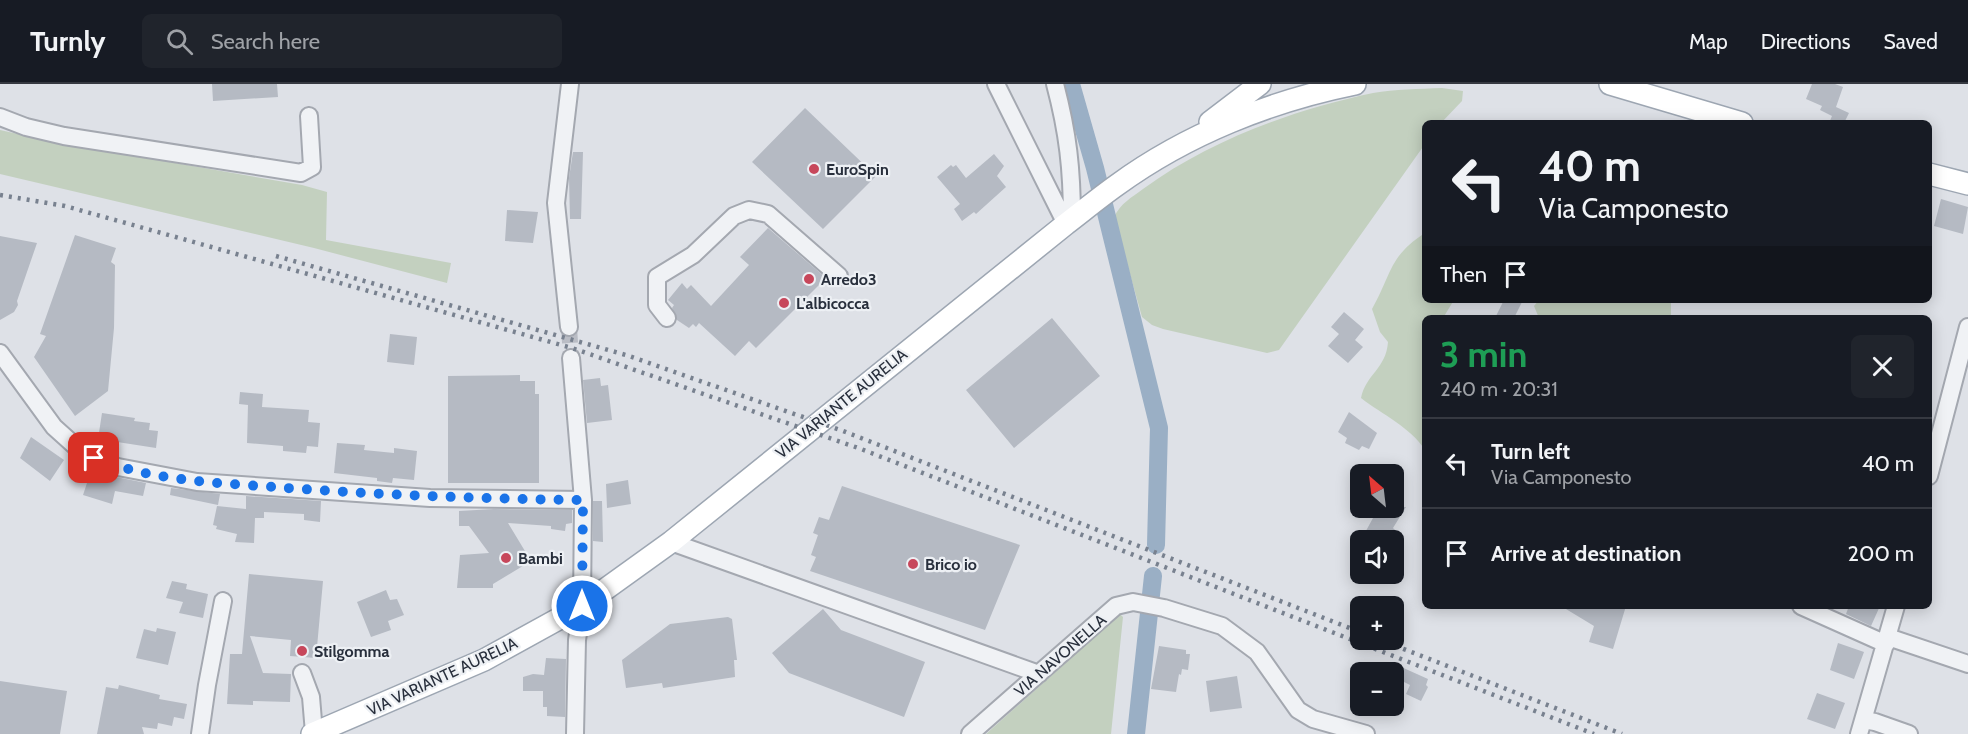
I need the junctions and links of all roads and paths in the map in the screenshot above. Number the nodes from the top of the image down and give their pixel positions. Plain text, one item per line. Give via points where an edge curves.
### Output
1 (570, 84) edge
2 (996, 84) edge
3 (1055, 84) edge
4 (1260, 84) edge
5 (1355, 84) edge
6 (1610, 84) edge
7 (309, 116) dead end
8 (0, 117) edge
9 (1732, 120) edge
10 (1171, 151) junction
11 (1932, 175) edge
12 (1968, 184) edge
13 (1075, 217) junction
14 (839, 276) dead end
15 (667, 318) dead end
16 (569, 327) tunnel mouth
17 (1968, 327) edge
18 (0, 353) edge
19 (571, 358) tunnel mouth
20 (1932, 465) edge
21 (583, 500) junction
22 (671, 542) junction
23 (223, 601) dead end
24 (582, 606) junction
25 (1808, 609) edge
26 (1895, 609) edge
27 (1887, 641) junction
28 (1968, 664) edge
29 (302, 673) dead end
30 (1039, 674) junction
31 (1861, 727) edge
32 (320, 732) edge
33 (200, 734) edge
34 (575, 734) edge
35 (970, 734) edge
36 (1366, 734) edge
37 (1909, 734) edge

1 - 16 street via 556,202
2 - 13 street
3 - 13 street via 1064,117
4 - 10 main road
5 - 10 main road, VIA VARIANTE AURELIA via 1278,104
6 - 9 main road
7 - 8 street via 312,167 300,173 64,136
10 - 13 main road, VIA VARIANTE AURELIA
11 - 12 main road
13 - 22 main road, VIA VARIANTE AURELIA
14 - 15 street via 768,214 749,210 734,216 693,255 657,276 657,305
17 - 20 street
18 - 21 street via 54,426 94,458 118,467 197,482 430,498
19 - 21 street
21 - 24 street
22 - 24 main road, VIA VARIANTE AURELIA
22 - 30 street
23 - 33 street
24 - 32 main road, VIA VARIANTE AURELIA via 484,660
24 - 34 street via 577,640
25 - 27 street
26 - 27 street
27 - 28 street
27 - 31 street
29 - 32 street
30 - 35 street, VIA NAVONELLA
30 - 36 street, VIA NAVONELLA via 1116,606 1133,602 1222,627 1257,652 1298,710 1313,719
31 - 37 street via 1875,722

